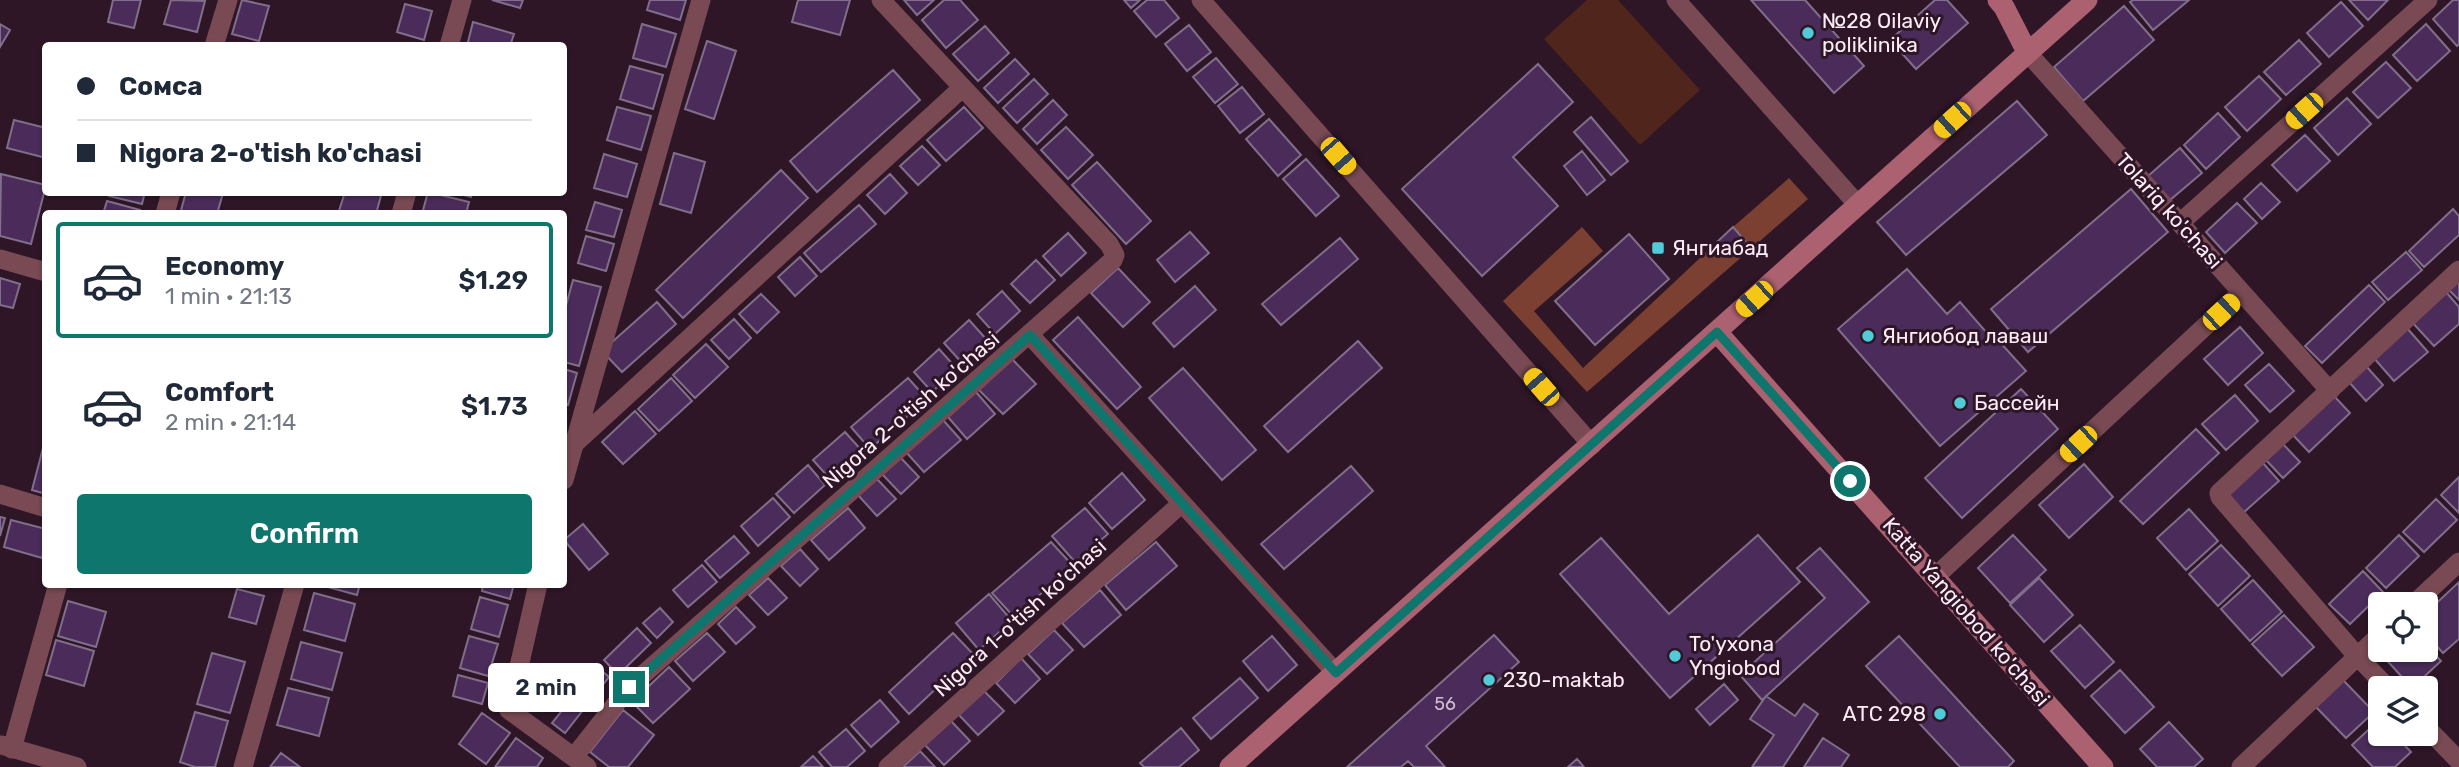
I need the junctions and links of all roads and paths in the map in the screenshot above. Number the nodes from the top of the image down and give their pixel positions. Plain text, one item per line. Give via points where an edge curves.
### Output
1 (228, 0) edge
2 (462, 0) edge
3 (701, 0) edge
4 (881, 0) edge
5 (1201, 0) edge
6 (1676, 0) edge
7 (1998, 0) edge
8 (2087, 0) edge
9 (2428, 0) edge
10 (215, 42) edge
11 (450, 42) edge
12 (2027, 52) junction
13 (962, 88) junction
14 (1858, 205) junction
15 (2180, 223) junction
16 (0, 259) edge
17 (2459, 270) edge
18 (42, 271) edge
19 (2241, 293) junction
20 (1717, 332) junction
21 (1030, 335) junction
22 (2330, 391) junction
23 (1592, 445) junction
24 (572, 446) junction
25 (567, 467) edge
26 (0, 494) edge
27 (1182, 503) junction
28 (42, 507) edge
29 (2459, 562) edge
30 (1936, 576) junction
31 (57, 588) edge
32 (294, 588) edge
33 (537, 588) edge
34 (2427, 592) edge
35 (2368, 646) edge
36 (2357, 656) junction
37 (1336, 673) junction
38 (2376, 676) edge
39 (2438, 739) edge
40 (6, 747) edge
41 (2459, 761) edge
42 (581, 762) edge
43 (77, 767) edge
44 (243, 767) edge
45 (888, 767) edge
46 (1230, 767) edge
47 (2103, 767) edge
48 (2241, 767) edge

1 - 10 street
2 - 11 street
3 - 24 street
4 - 13 street, Nigora 2-o'tish ko'chasi
5 - 23 street
6 - 14 street
7 - 12 street, Tolariq ko'chasi
8 - 12 street
9 - 15 street
12 - 14 street
12 - 15 street, Tolariq ko'chasi
13 - 21 street, Nigora 2-o'tish ko'chasi via 1115,255
13 - 24 street
14 - 20 street
15 - 19 street, Tolariq ko'chasi
16 - 18 street
17 - 22 street
19 - 22 street, Tolariq ko'chasi
19 - 30 street
20 - 23 street
20 - 30 street, Katta Yangiobod ko'chasi
21 - 27 street
21 - 42 street, Nigora 2-o'tish ko'chasi via 629,687
22 - 36 street via 2219,493
23 - 37 street
24 - 25 street
26 - 28 street
27 - 37 street
27 - 45 street, Nigora 1-o'tish ko'chasi
29 - 34 street
30 - 47 street, Katta Yangiobod ko'chasi
31 - 40 street
32 - 44 street
33 - 42 street, Nigora 2-o'tish ko'chasi via 509,710
35 - 36 street
36 - 38 street
36 - 48 street
37 - 46 street
39 - 41 street
40 - 43 street

